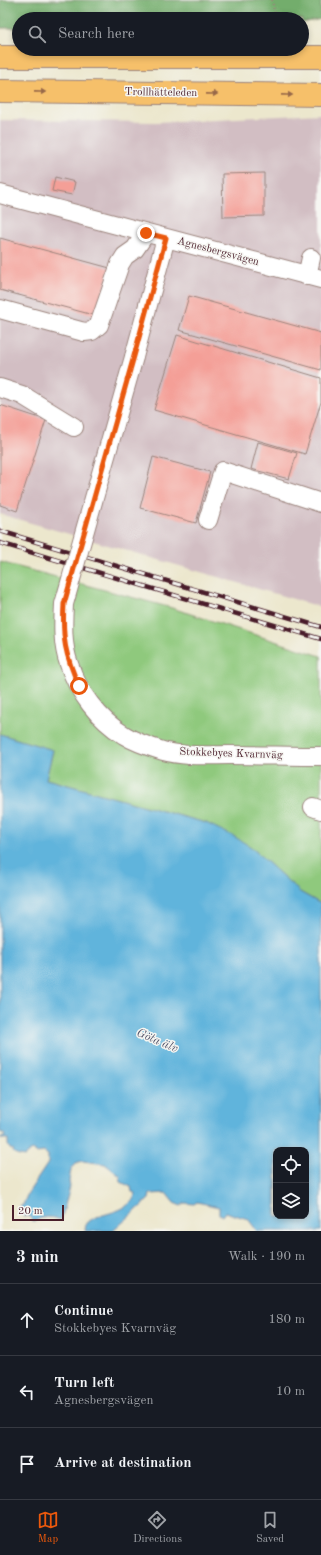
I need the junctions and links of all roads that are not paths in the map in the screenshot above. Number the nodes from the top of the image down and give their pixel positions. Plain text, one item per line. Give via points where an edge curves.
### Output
1 (0, 57) edge
2 (321, 57) edge
3 (0, 91) edge
4 (321, 95) edge
5 (0, 194) edge
6 (146, 233) junction
7 (166, 238) junction
8 (313, 271) edge
9 (0, 309) edge
10 (0, 388) edge
11 (74, 427) dead end
12 (321, 503) edge
13 (208, 520) dead end
14 (321, 756) edge

1 - 2 highway
3 -> 4 highway, Trollhätteleden
5 - 6 street, Agnesbergsvägen
6 - 7 street, Agnesbergsvägen
6 - 9 street via 120,264 99,325 92,331 84,332
7 - 8 street, Agnesbergsvägen
7 - 14 street, Stokkebyes Kvarnväg, bridge via 64,604 64,643 69,664 79,686 107,722 124,735 146,745 164,751 207,755
10 - 11 street via 22,395
12 - 13 street via 223,471

